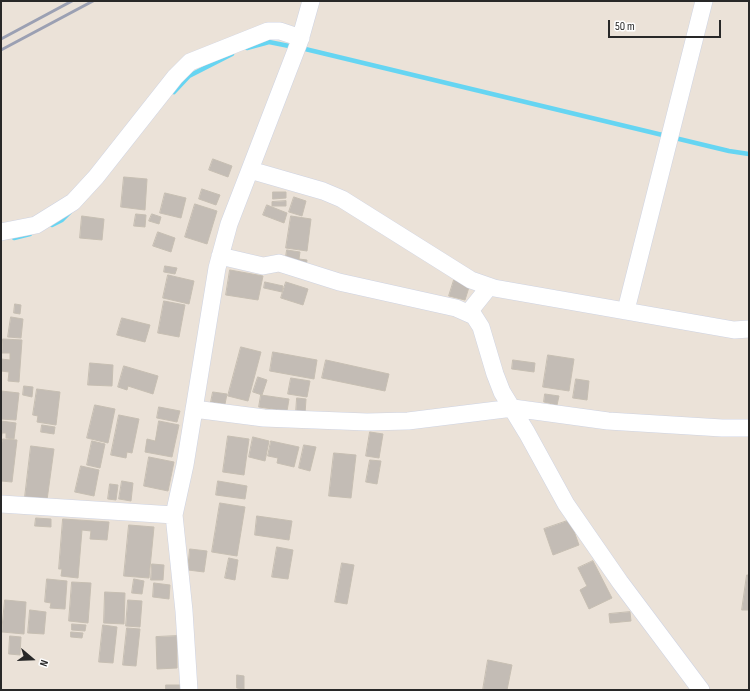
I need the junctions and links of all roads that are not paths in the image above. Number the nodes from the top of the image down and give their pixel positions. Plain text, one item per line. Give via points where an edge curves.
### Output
1 (311, 1) edge
2 (704, 1) edge
3 (301, 38) junction
4 (250, 170) junction
5 (1, 232) edge
6 (220, 256) junction
7 (489, 287) junction
8 (626, 310) junction
9 (469, 312) junction
10 (749, 329) edge
11 (512, 408) junction
12 (194, 409) junction
13 (749, 428) edge
14 (1, 504) edge
15 (174, 514) junction
16 (189, 690) edge
17 (701, 690) edge

1 - 3 street
2 - 8 street
3 - 4 street
3 - 5 street via 280,31 268,31 190,62 73,202 36,225
4 - 6 street via 229,224
4 - 7 street via 342,199 459,273
6 - 9 street via 263,266 279,263 338,282
6 - 12 street
7 - 8 street
7 - 9 street
8 - 10 street via 734,330
9 - 11 street via 481,327 495,374
11 - 12 street via 408,421 367,422 264,418
11 - 13 street via 608,421
11 - 17 street via 566,504 597,551
12 - 15 street
14 - 15 street
15 - 16 street

